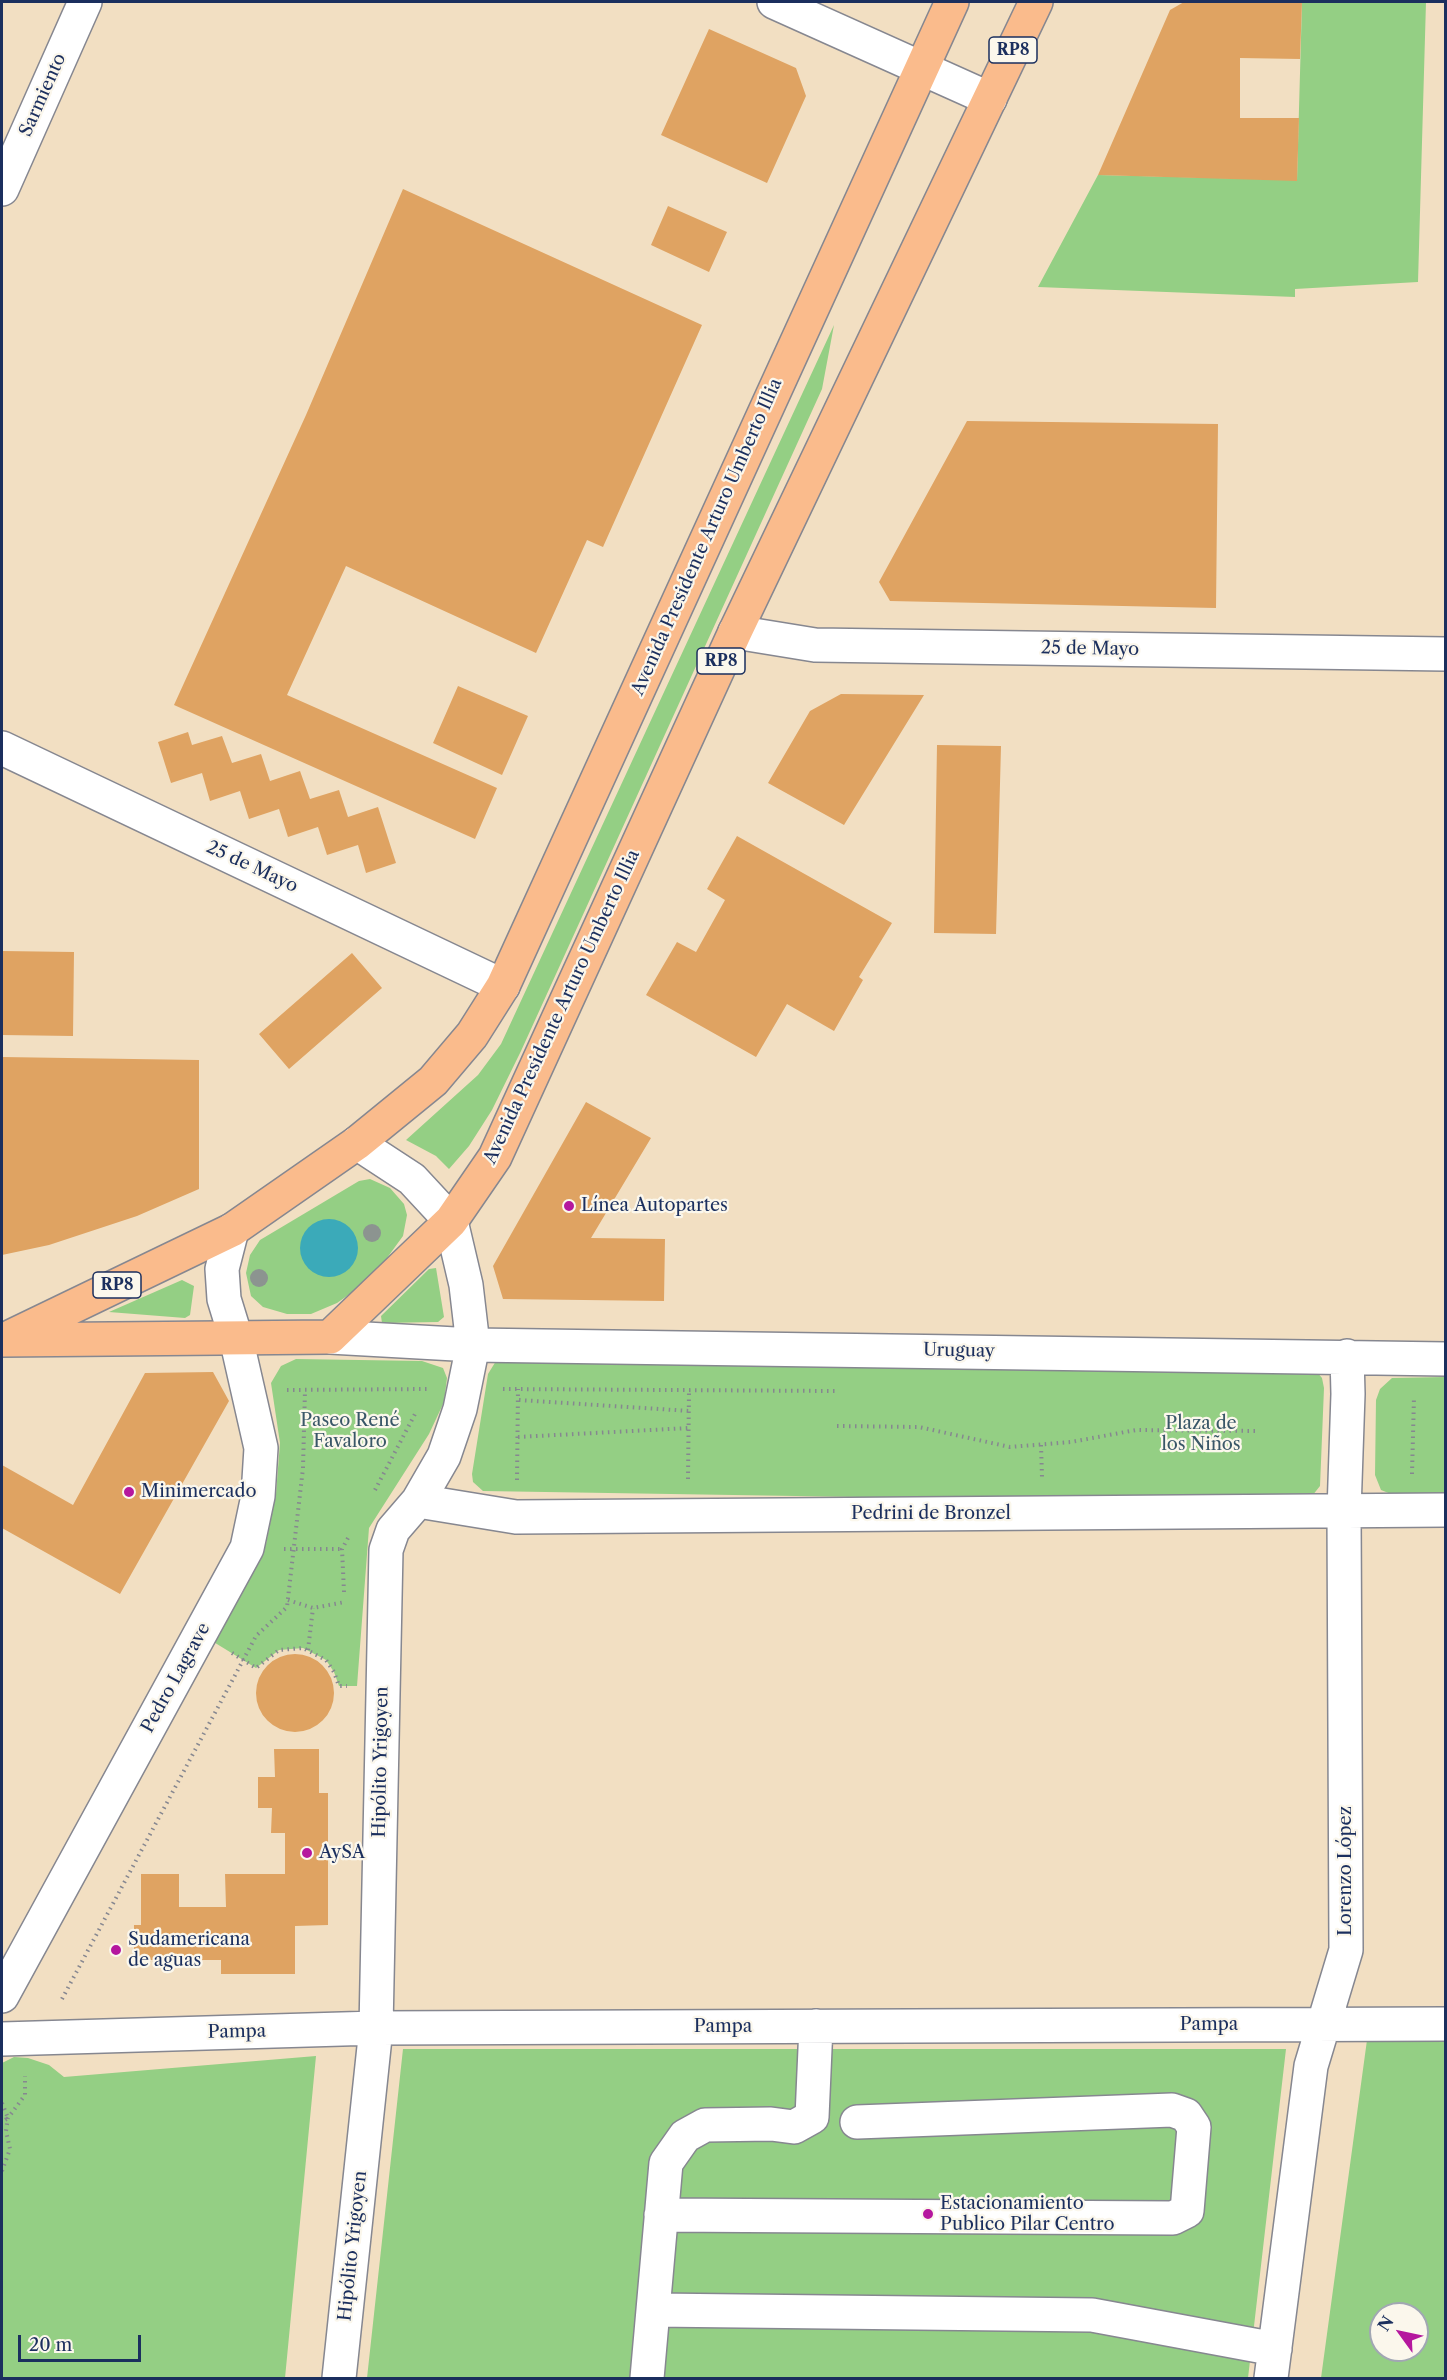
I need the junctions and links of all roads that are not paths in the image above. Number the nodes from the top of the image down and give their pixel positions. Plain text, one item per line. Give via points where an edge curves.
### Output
1 (85, 2) edge
2 (774, 2) edge
3 (952, 2) edge
4 (1036, 2) edge
5 (921, 68) junction
6 (990, 99) junction
7 (2, 189) edge
8 (735, 632) junction
9 (1446, 654) edge
10 (2, 748) edge
11 (503, 986) junction
12 (357, 1143) junction
13 (451, 1221) junction
14 (232, 1230) junction
15 (330, 1337) junction
16 (236, 1338) junction
17 (2, 1340) edge
18 (473, 1345) junction
19 (1347, 1356) junction
20 (1430, 1359) edge
21 (418, 1501) junction
22 (1446, 1510) edge
23 (1344, 1511) junction
24 (2, 1996) edge
25 (1322, 2024) junction
26 (1446, 2024) edge
27 (816, 2026) junction
28 (376, 2028) junction
29 (2, 2039) edge
30 (857, 2122) dead end
31 (661, 2215) junction
32 (654, 2310) junction
33 (1273, 2364) edge
34 (339, 2379) edge
35 (647, 2379) edge

1 - 7 street, Sarmiento
2 - 5 street
3 - 5 main road, Avenida Presidente Arturo Umberto Illia / RP8
4 - 6 main road, Avenida Presidente Arturo Umberto Illia / RP8
5 - 6 street
5 - 11 main road, Avenida Presidente Arturo Umberto Illia / RP8
6 - 8 main road, Avenida Presidente Arturo Umberto Illia / RP8
8 - 9 street, 25 de Mayo via 815,645
8 - 13 main road, Avenida Presidente Arturo Umberto Illia / RP8 via 495,1157
10 - 11 street, 25 de Mayo
11 - 12 main road, Avenida Presidente Arturo Umberto Illia / RP8 via 472,1035 433,1082
12 - 13 street via 412,1179
12 - 14 main road, Avenida Presidente Arturo Umberto Illia / RP8
13 - 15 main road, Avenida Presidente Arturo Umberto Illia / RP8
13 - 18 street, Hipólito Yrigoyen via 466,1286
14 - 16 street, Pedro Lagrave via 222,1269 224,1299
14 - 17 main road, Avenida Presidente Arturo Umberto Illia / RP8
15 - 16 main road, Avenida Presidente Arturo Umberto Illia / RP8
15 - 18 street, Uruguay
16 - 17 main road, Avenida Presidente Arturo Umberto Illia / RP8
16 - 24 street, Pedro Lagrave via 261,1448 258,1496 247,1548
18 - 19 street, Uruguay
18 - 21 street, Hipólito Yrigoyen via 444,1456
19 - 20 street, Uruguay
19 - 23 street, Lorenzo López
21 - 23 street, Pedrini de Bronzel via 516,1517
21 - 28 street, Hipólito Yrigoyen via 393,1530 386,1550
22 - 23 street, Pedrini de Bronzel
23 - 25 street, Lorenzo López via 1346,1950
25 - 26 street, Pampa
25 - 27 street, Pampa
25 - 33 street, Lorenzo López via 1311,2066
27 - 28 street, Pampa
27 - 31 street via 813,2117 794,2127 705,2125 685,2136 666,2163
28 - 29 street, Pampa
28 - 34 street, Hipólito Yrigoyen
30 - 31 street via 1172,2110 1185,2115 1194,2127 1187,2211 1173,2218
31 - 32 street
32 - 33 street via 1092,2315
32 - 35 street

